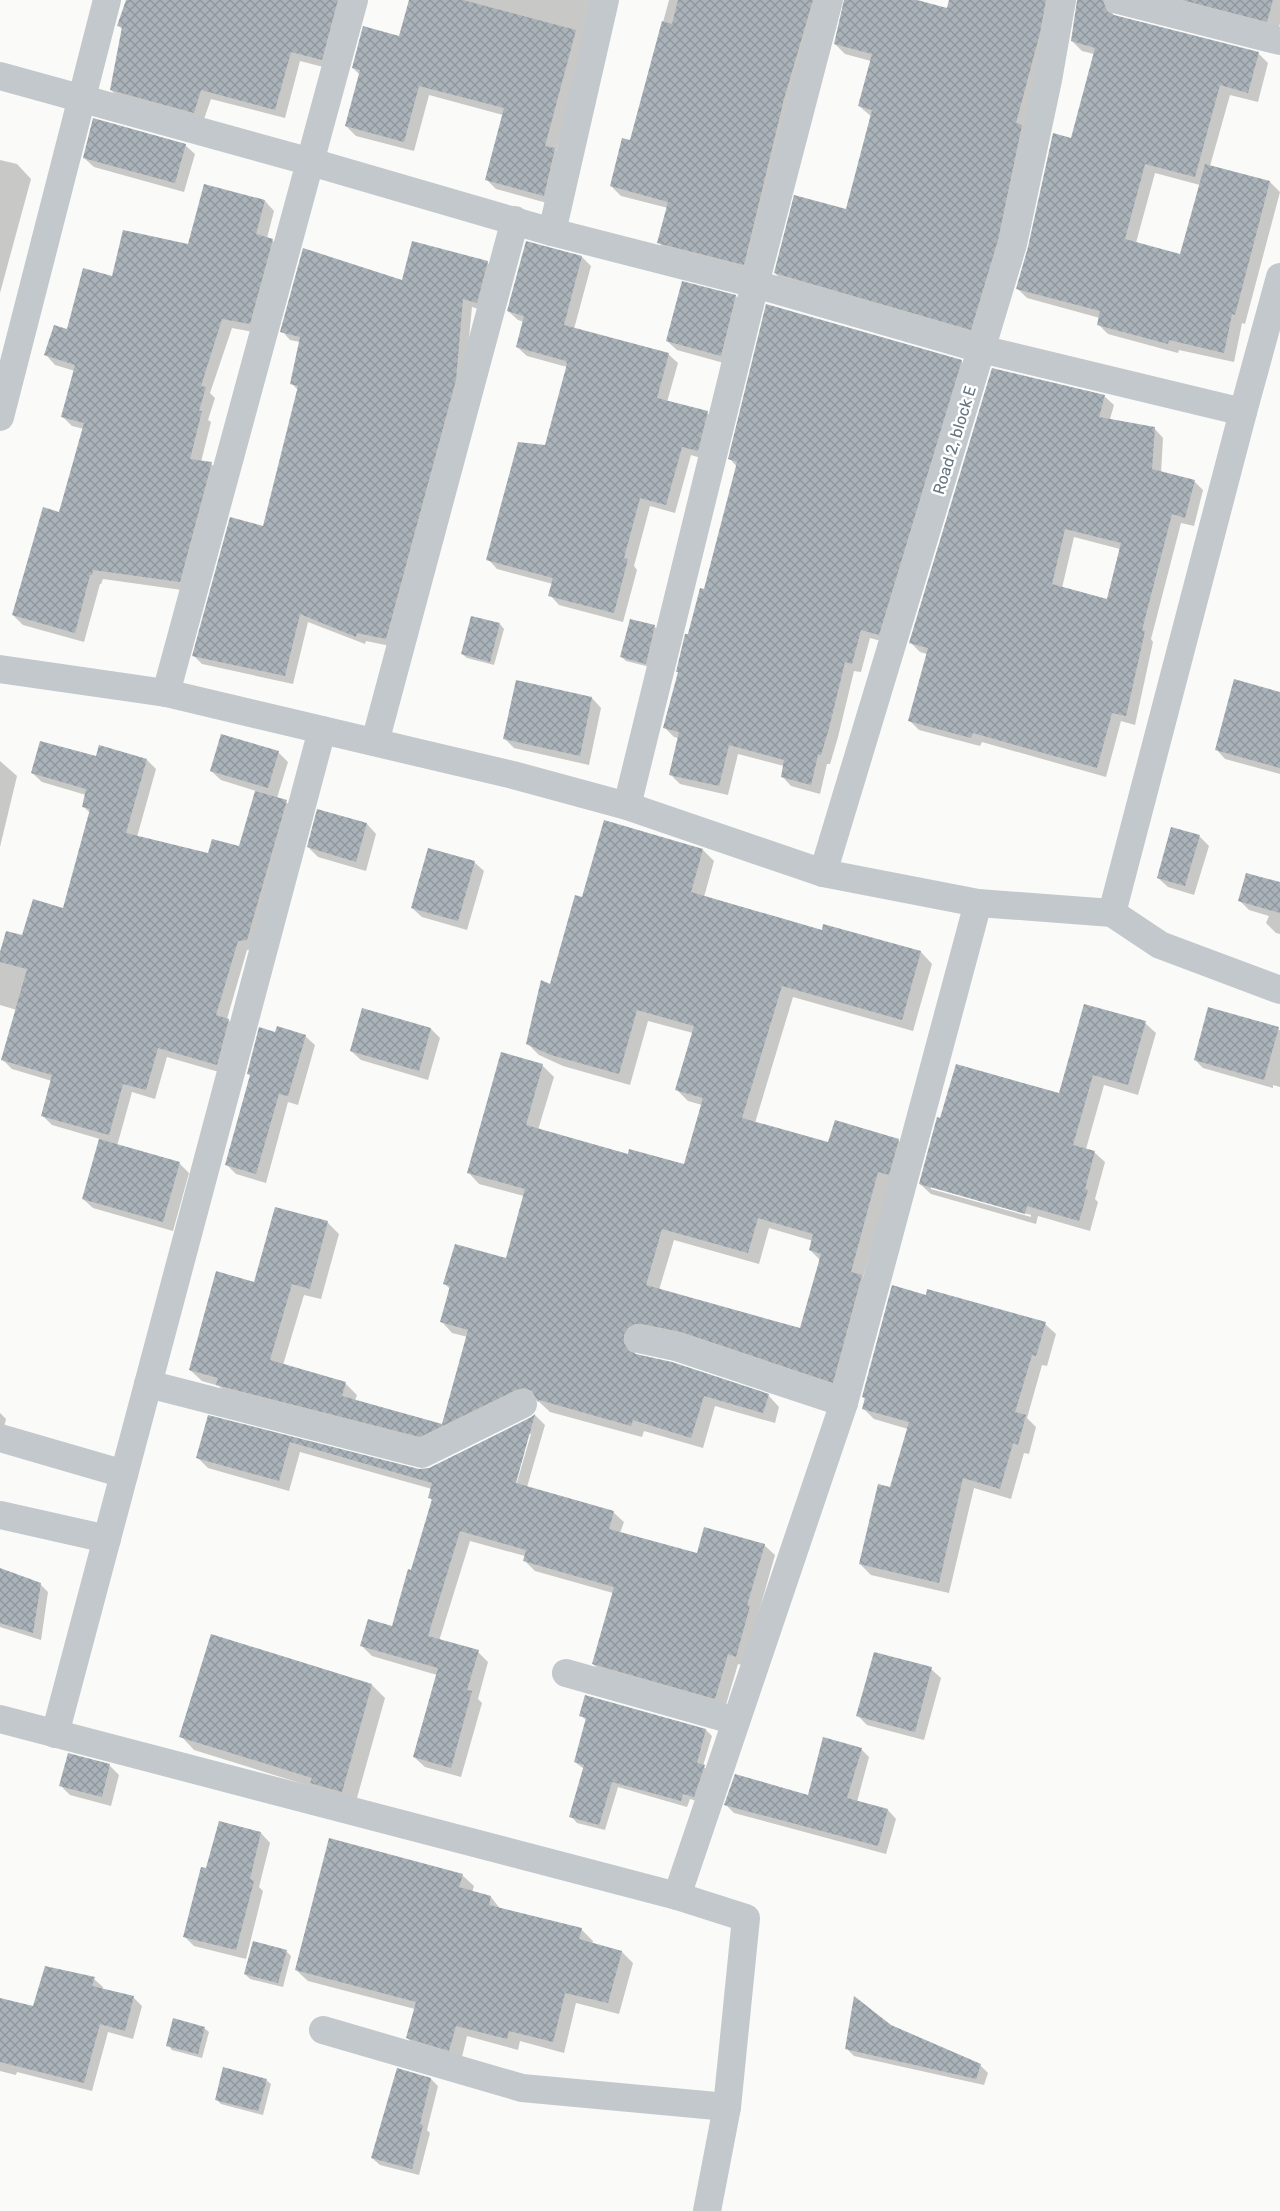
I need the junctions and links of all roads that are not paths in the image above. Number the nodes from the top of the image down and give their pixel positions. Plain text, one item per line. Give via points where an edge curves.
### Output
1 (108, 0) edge
2 (354, 0) edge
3 (606, 0) edge
4 (829, 0) edge
5 (1062, 0) edge
6 (1118, 0) edge
7 (1280, 41) edge
8 (0, 76) edge
9 (82, 98) junction
10 (311, 162) junction
11 (515, 220) junction
12 (552, 232) junction
13 (1280, 277) edge
14 (755, 284) junction
15 (981, 349) junction
16 (1243, 412) junction
17 (0, 417) edge
18 (0, 670) edge
19 (166, 693) junction
20 (322, 730) junction
21 (375, 742) junction
22 (628, 806) junction
23 (823, 874) junction
24 (978, 903) junction
25 (1112, 913) junction
26 (1280, 990) edge
27 (639, 1339) dead end
28 (148, 1384) junction
29 (844, 1403) junction
30 (523, 1404) dead end
31 (0, 1438) edge
32 (124, 1474) junction
33 (0, 1515) edge
34 (107, 1540) junction
35 (566, 1673) dead end
36 (0, 1720) edge
37 (736, 1721) junction
38 (55, 1734) junction
39 (677, 1896) junction
40 (324, 2030) dead end
41 (727, 2107) junction
42 (706, 2211) edge

1 - 9 street
2 - 10 street
3 - 12 street
4 - 14 street
5 - 15 street, Road 2, block E via 1013,244
6 - 7 street
8 - 9 street
9 - 10 street
9 - 17 street
10 - 11 street
10 - 19 street
11 - 12 street
11 - 21 street
12 - 14 street
13 - 16 street
14 - 15 street
14 - 22 street
15 - 16 street
15 - 23 street, Road 2, block E
16 - 25 street
18 - 19 street
19 - 20 street
20 - 21 street
20 - 28 street
21 - 22 street
22 - 23 street
23 - 24 street
24 - 25 street
24 - 29 street
25 - 26 street via 1160,945
27 - 29 street via 676,1347
28 - 30 street via 422,1454
28 - 32 street
29 - 37 street
31 - 32 street
32 - 34 street
33 - 34 street
34 - 38 street
35 - 37 street
36 - 38 street
37 - 39 street
38 - 39 street
39 - 41 street via 746,1918
40 - 41 street via 522,2088
41 - 42 street

